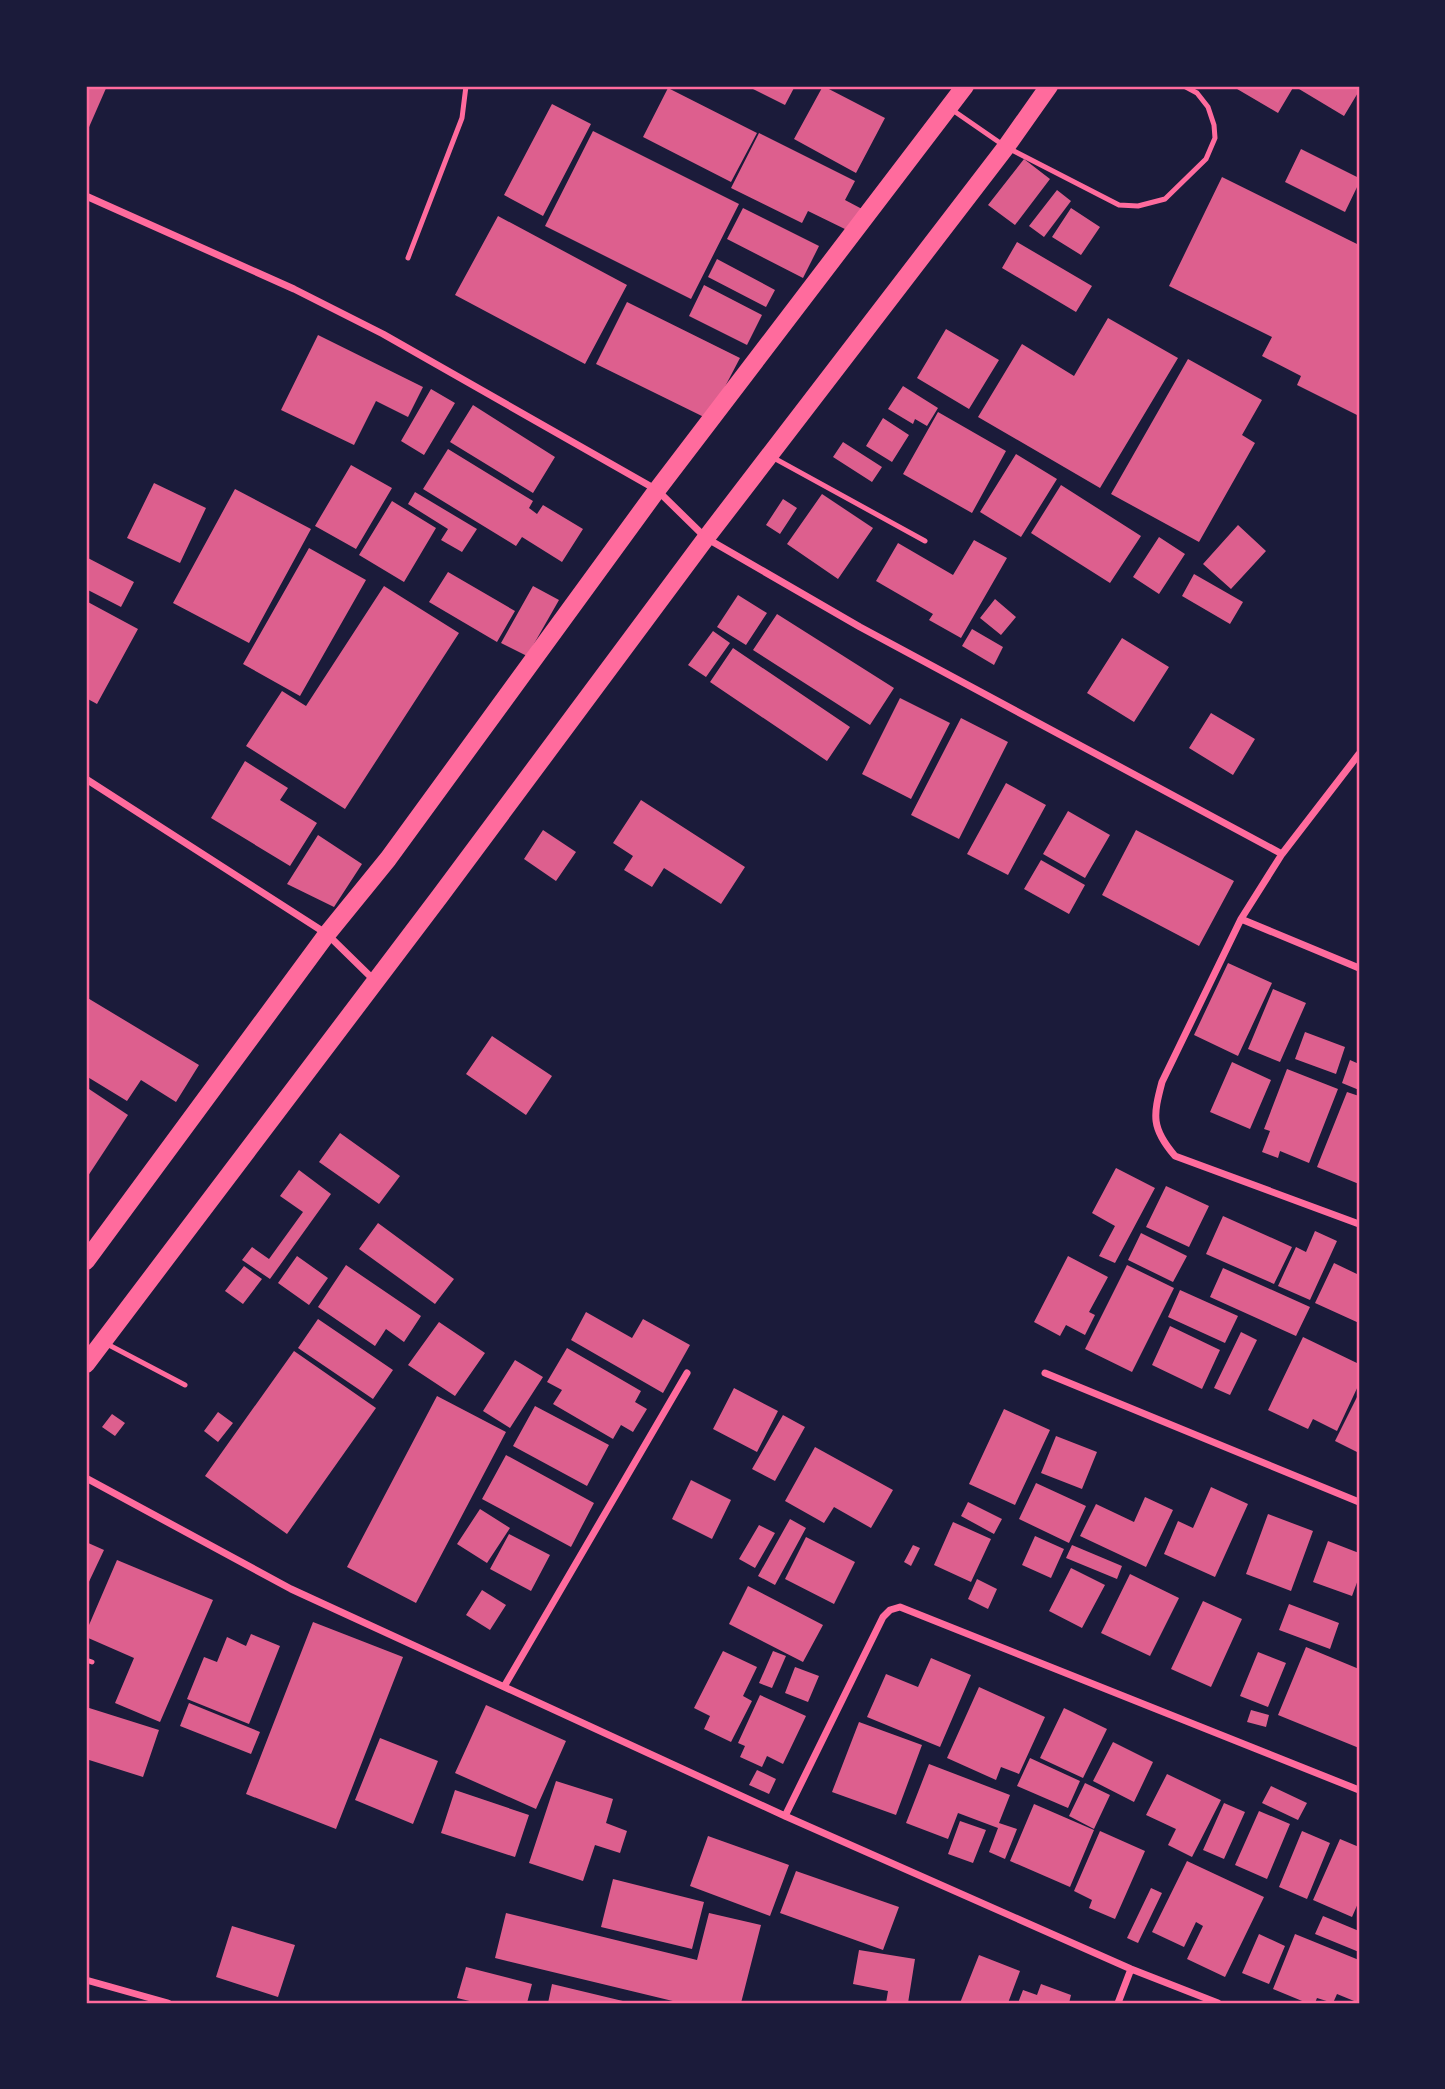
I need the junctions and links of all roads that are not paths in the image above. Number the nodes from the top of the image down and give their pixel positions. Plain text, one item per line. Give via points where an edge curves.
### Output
1 (466, 86) edge
2 (965, 86) edge
3 (1049, 86) edge
4 (1184, 86) edge
5 (948, 107) junction
6 (1006, 147) junction
7 (86, 196) edge
8 (408, 258) dead end
9 (769, 456) junction
10 (657, 490) junction
11 (706, 538) junction
12 (925, 541) dead end
13 (1359, 754) edge
14 (86, 779) edge
15 (1282, 854) junction
16 (1241, 919) junction
17 (327, 934) junction
18 (1359, 968) edge
19 (376, 981) junction
20 (1359, 1224) edge
21 (86, 1261) edge
22 (103, 1341) junction
23 (86, 1364) edge
24 (687, 1373) dead end
25 (1045, 1373) dead end
26 (185, 1385) dead end
27 (86, 1478) edge
28 (1359, 1502) edge
29 (505, 1685) junction
30 (1359, 1790) edge
31 (785, 1816) junction
32 (1131, 1969) junction
33 (86, 1980) edge
34 (168, 2003) edge
35 (1118, 2003) edge
36 (1218, 2003) edge

1 - 8 lane via 461,118
2 - 5 main road
3 - 6 main road
4 - 6 lane via 1208,107 1215,138 1206,159 1165,199 1119,205
5 - 6 lane
5 - 10 main road
6 - 9 main road
7 - 10 street via 372,328
9 - 11 main road
9 - 12 lane
10 - 11 street
10 - 17 main road via 388,859
11 - 15 street via 860,627
11 - 19 main road
13 - 15 street
14 - 17 street
15 - 16 street
16 - 18 street
16 - 20 street via 1161,1082 1154,1108 1160,1139 1175,1156
17 - 19 street
17 - 21 main road
19 - 22 main road
22 - 23 main road
22 - 26 lane
24 - 29 street
25 - 28 street
27 - 29 street via 291,1589
29 - 31 street
30 - 31 street via 900,1607 883,1617
31 - 32 street
32 - 35 street
32 - 36 street
33 - 34 street

